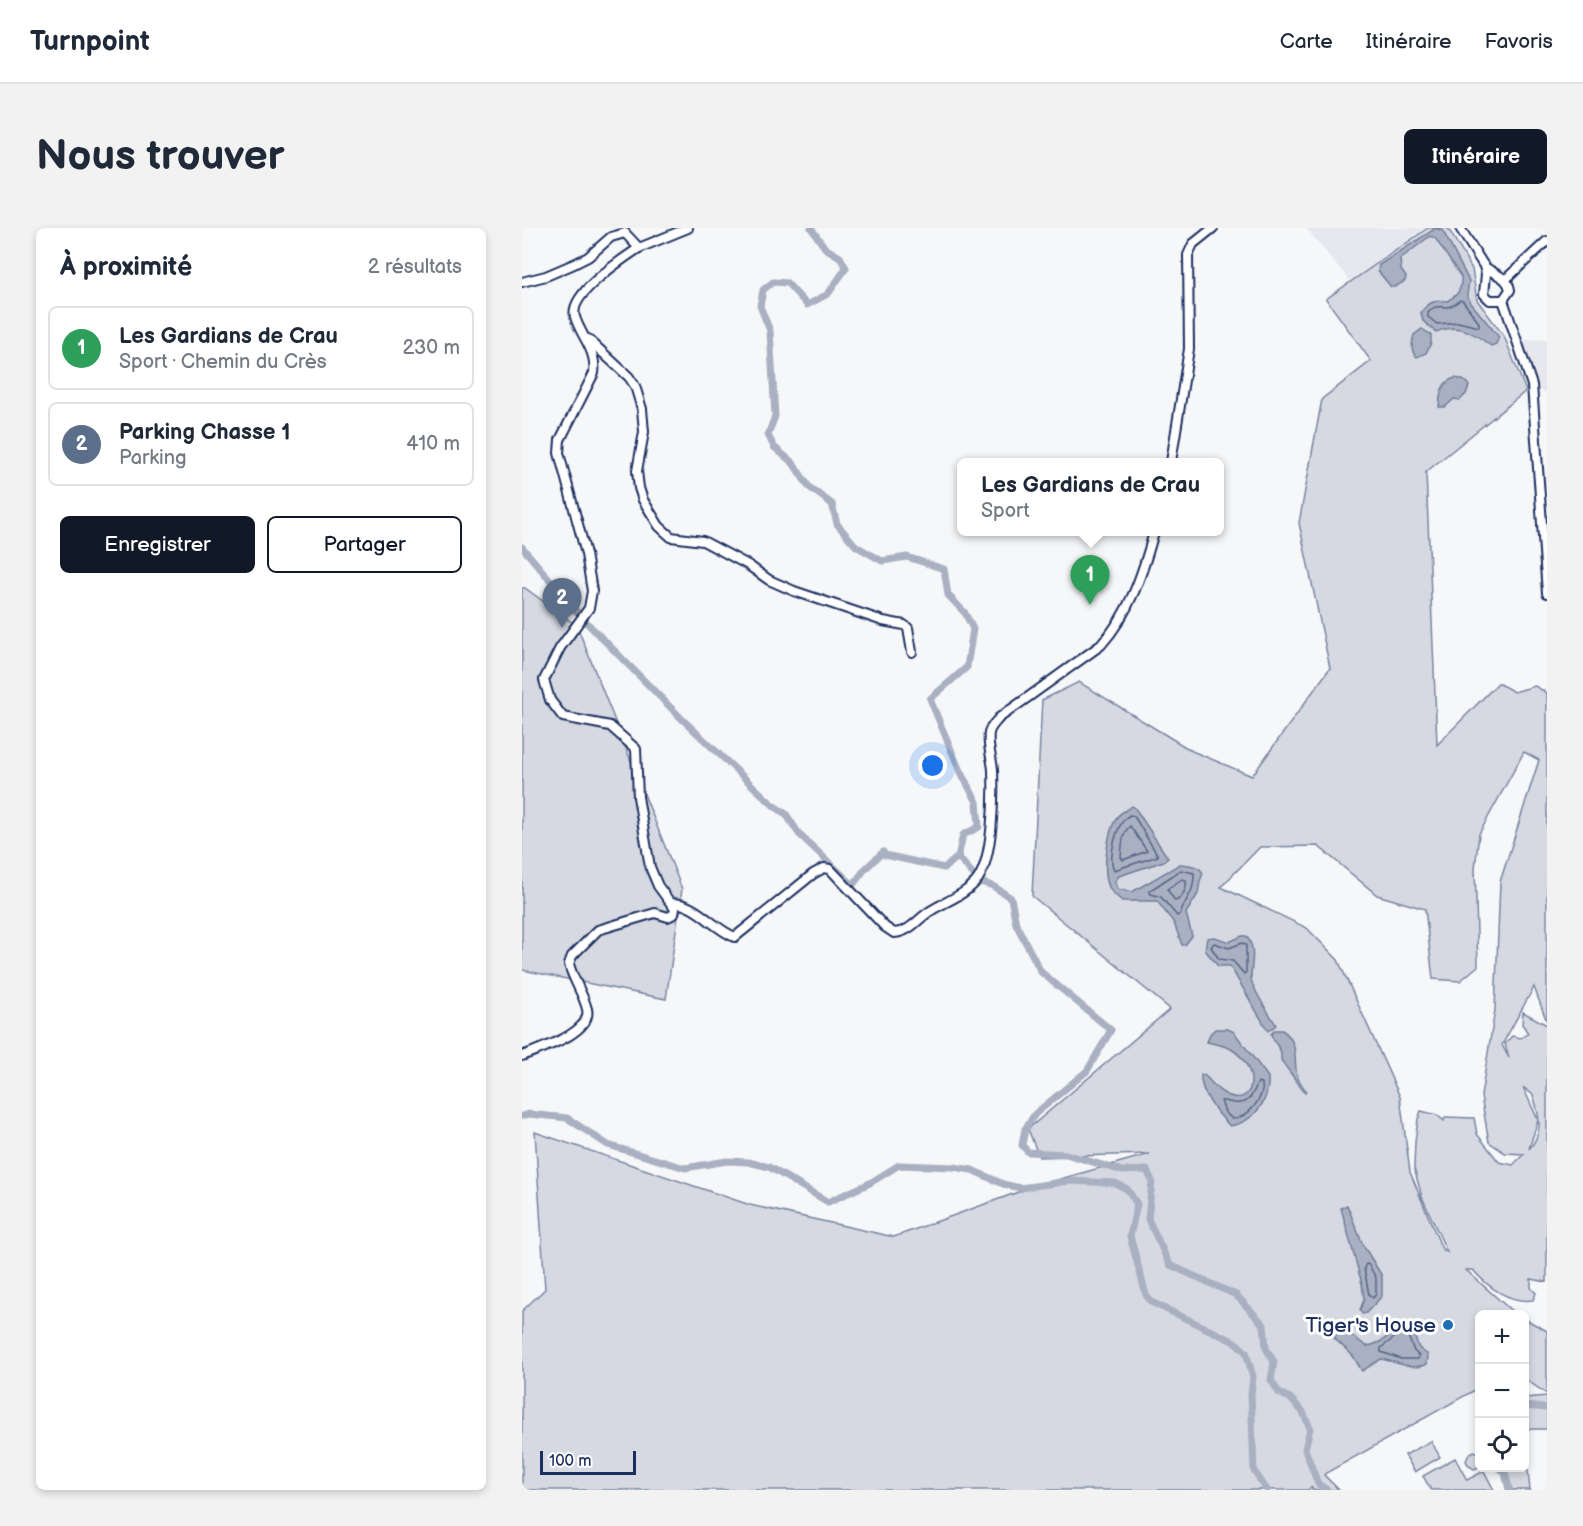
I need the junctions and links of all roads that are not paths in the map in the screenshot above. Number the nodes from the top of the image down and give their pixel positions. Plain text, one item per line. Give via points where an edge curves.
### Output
1 (687, 228) edge
2 (1213, 228) edge
3 (1460, 228) edge
4 (625, 231) edge
5 (1547, 241) edge
6 (639, 248) junction
7 (1484, 266) junction
8 (1496, 275) junction
9 (1506, 279) junction
10 (1485, 281) junction
11 (522, 282) edge
12 (1503, 300) junction
13 (585, 336) junction
14 (1171, 458) edge
15 (1153, 536) edge
16 (1547, 593) edge
17 (912, 652) dead end
18 (672, 903) junction
19 (522, 1056) edge

1 - 6 street
2 - 14 street via 1193,243 1188,255 1189,350
3 - 7 street
4 - 6 street
4 - 11 street via 611,237 588,257
5 - 9 street
6 - 13 street via 610,267 576,305 574,315
7 - 8 street
7 - 10 street
8 - 9 street
8 - 10 street
9 - 12 street via 1510,290
10 - 12 street via 1483,290 1487,298 1494,302
12 - 16 street via 1532,385
13 - 17 street via 635,386 644,432 637,471 639,488 659,525 671,537 703,542 794,591 904,625
13 - 18 street via 596,362 594,372 560,440 559,453 592,591 589,608 560,648 544,680 550,700 563,717 610,726 636,749 638,797 650,867 658,886
15 - 18 street via 1144,571 1114,631 1101,645 991,726 990,847 984,867 967,890 924,915 908,930 894,933 830,869 824,868 735,937 700,913
18 - 19 street via 674,914 656,913 598,930 584,943 569,964 588,1011 586,1020 578,1031

